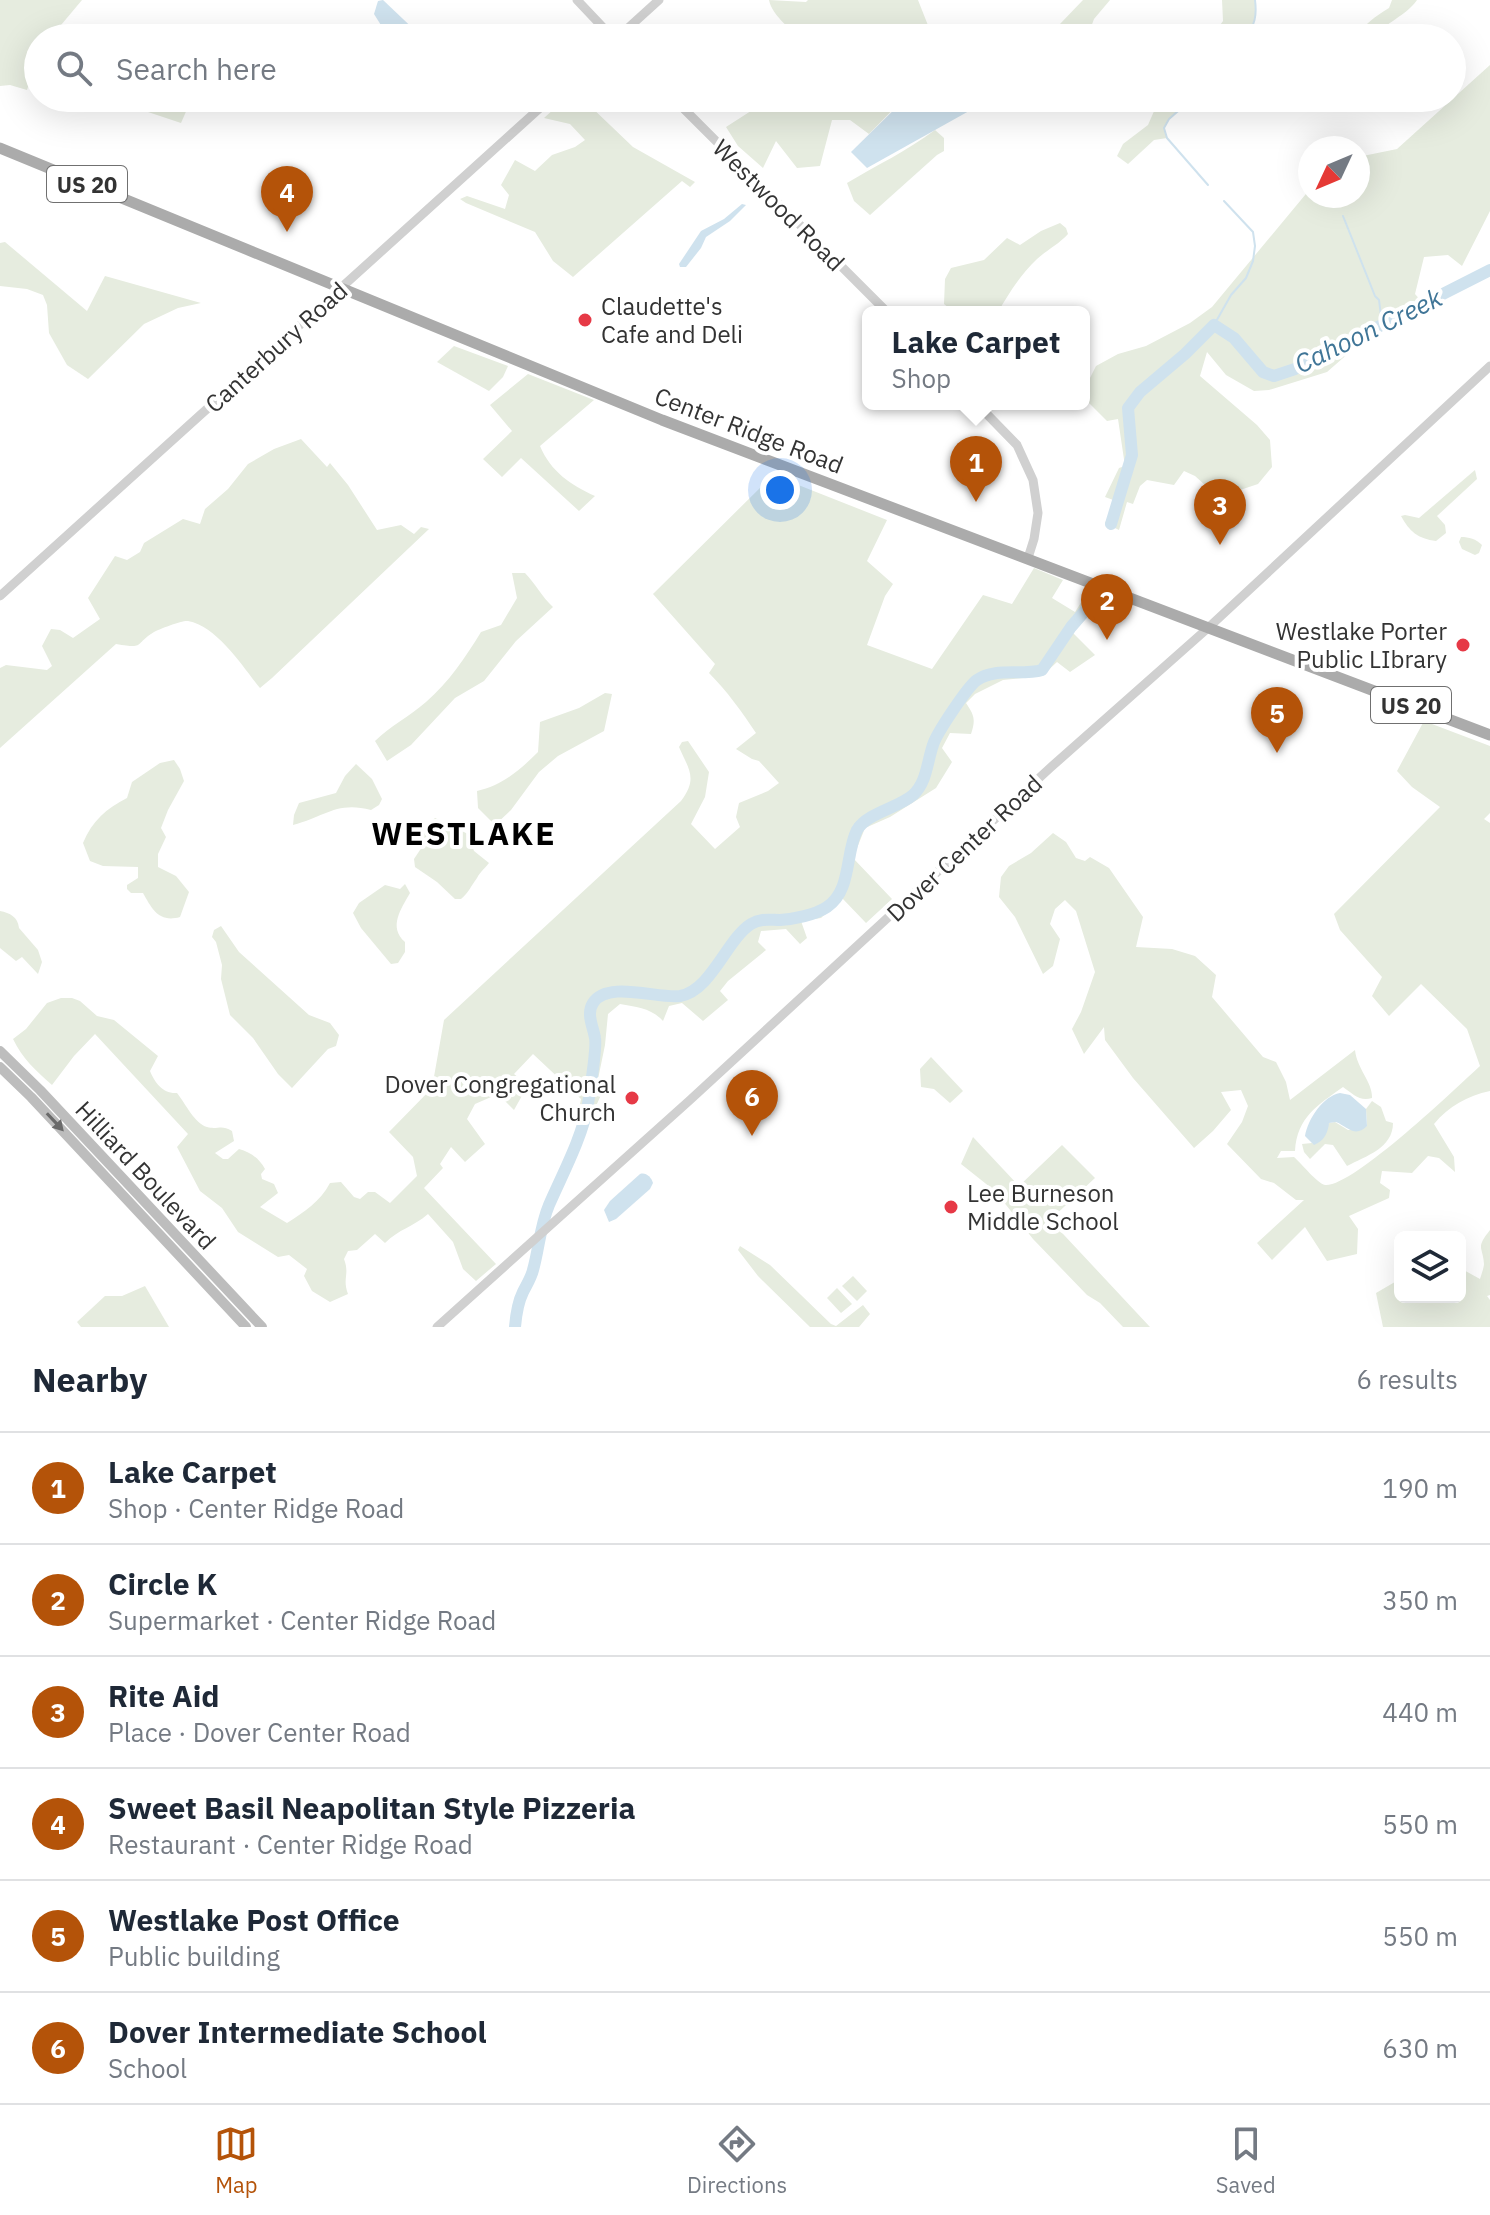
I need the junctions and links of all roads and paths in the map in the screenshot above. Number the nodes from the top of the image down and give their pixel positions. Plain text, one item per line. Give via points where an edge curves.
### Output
1 (577, 0) edge
2 (659, 0) edge
3 (601, 24) edge
4 (631, 24) edge
5 (536, 112) edge
6 (687, 112) edge
7 (0, 148) edge
8 (340, 289) junction
9 (881, 306) edge
10 (1490, 366) edge
11 (983, 410) edge
12 (1028, 558) junction
13 (0, 596) edge
14 (1208, 628) junction
15 (1490, 735) edge
16 (0, 1051) edge
17 (0, 1067) edge
18 (246, 1327) edge
19 (262, 1327) edge
20 (437, 1327) edge

1 - 3 street
2 - 4 street
5 - 8 street, Canterbury Road
6 - 9 street, Westwood Road
7 - 8 main road, Center Ridge Road / US 20
8 - 12 main road, Center Ridge Road / US 20 via 671,424
8 - 13 street, Canterbury Road
10 - 14 street, Dover Center Road
11 - 12 street via 1017,445 1033,480 1038,513
12 - 14 main road, Center Ridge Road / US 20
14 - 15 main road, Center Ridge Road / US 20
14 - 20 street, Dover Center Road
16 - 19 main road, Hilliard Boulevard
17 -> 18 main road, Hilliard Boulevard

